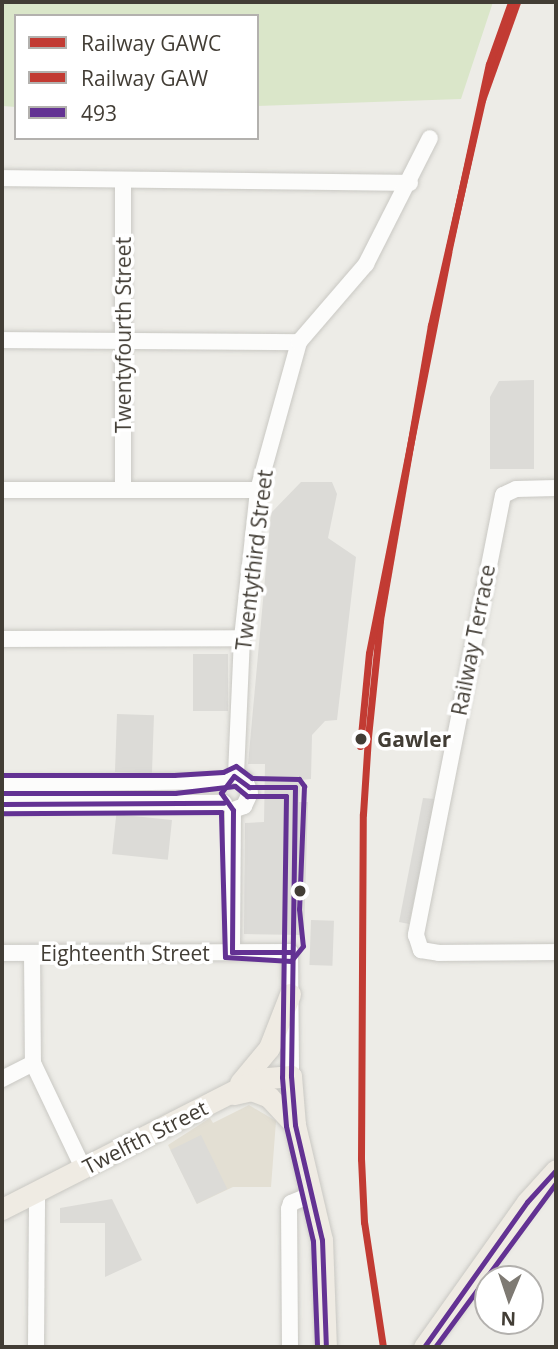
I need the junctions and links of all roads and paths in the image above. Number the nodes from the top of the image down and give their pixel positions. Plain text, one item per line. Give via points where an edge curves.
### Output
1 (430, 138) dead end
2 (2, 178) edge
3 (122, 180) junction
4 (410, 183) junction
5 (2, 340) edge
6 (123, 341) junction
7 (299, 342) junction
8 (556, 488) edge
9 (2, 490) edge
10 (123, 490) junction
11 (258, 490) junction
12 (242, 638) junction
13 (2, 639) edge
14 (231, 778) junction
15 (2, 784) edge
16 (2, 804) edge
17 (229, 807) junction
18 (232, 952) junction
19 (556, 952) edge
20 (2, 953) edge
21 (32, 953) junction
22 (290, 994) junction
23 (33, 1063) junction
24 (290, 1076) junction
25 (2, 1079) edge
26 (228, 1095) junction
27 (295, 1125) junction
28 (83, 1168) junction
29 (556, 1170) edge
30 (37, 1191) junction
31 (313, 1194) junction
32 (2, 1209) edge
33 (36, 1347) edge
34 (290, 1347) edge
35 (326, 1347) edge
36 (424, 1347) edge

1 - 4 street, Twentythird Street
2 - 3 street
3 - 4 street
3 - 6 street, Twentyfourth Street
4 - 7 street, Twentythird Street via 366,264
5 - 6 street
6 - 7 street
6 - 10 street, Twentyfourth Street
7 - 11 street, Twentythird Street
8 - 19 street, Railway Terrace via 516,489 503,495 416,935 421,950
9 - 10 street
10 - 11 street
11 - 12 street, Twentythird Street
12 - 13 street
12 - 14 street, Twentythird Street
14 - 15 street
14 - 17 street via 221,793
14 - 17 street via 245,780 250,793 244,806
16 - 17 street
17 - 18 street
18 - 21 street, Eighteenth Street
18 - 22 street, Eighteenth Street via 290,952
20 - 21 street, Eighteenth Street
21 - 23 street
22 - 24 street
22 - 26 main road via 261,1062
23 - 25 street
23 - 28 street
24 - 26 main road, Twelfth Street via 257,1079
24 - 27 main road
26 - 27 main road via 251,1090 269,1097
26 - 28 main road, Twelfth Street
27 - 31 main road
28 - 30 main road, Twelfth Street
29 - 36 main road via 527,1202
30 - 32 main road, Twelfth Street
30 - 33 street
31 - 34 street via 299,1198 289,1209
31 - 35 main road via 322,1240

